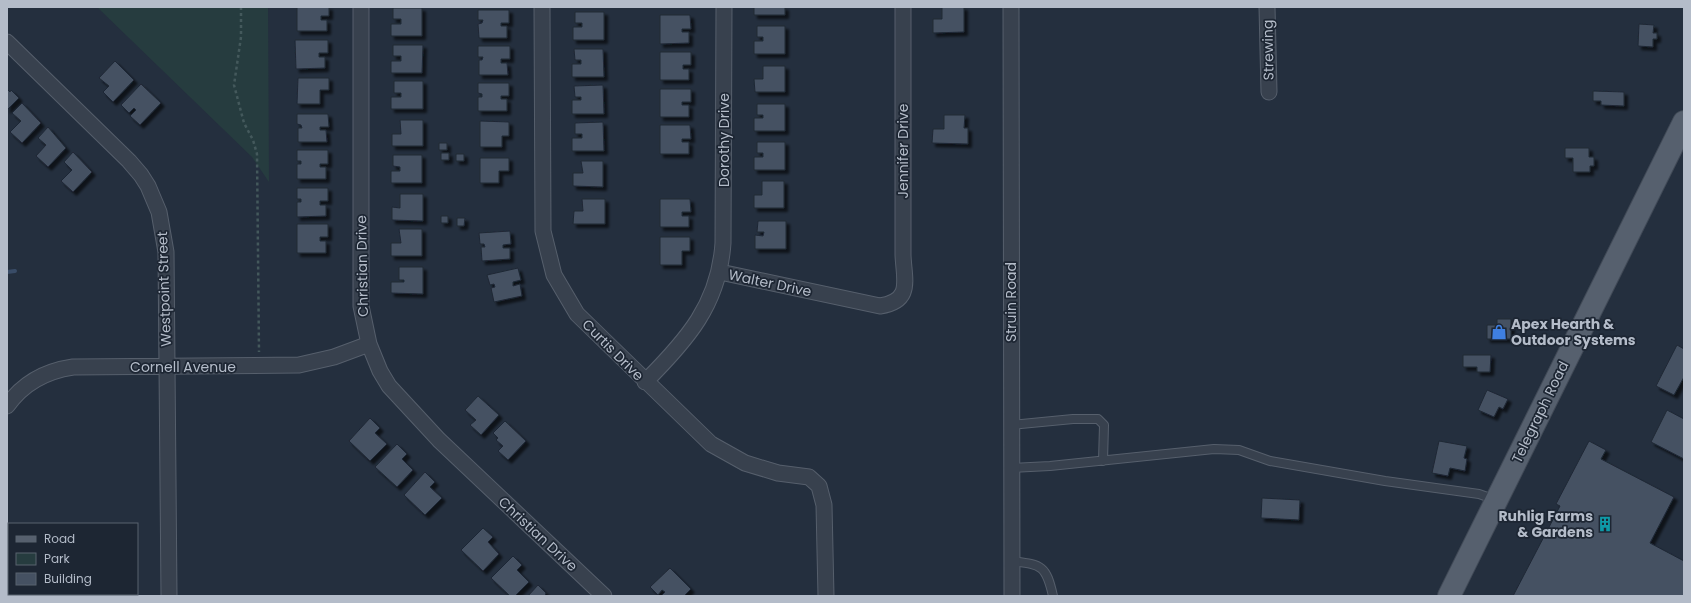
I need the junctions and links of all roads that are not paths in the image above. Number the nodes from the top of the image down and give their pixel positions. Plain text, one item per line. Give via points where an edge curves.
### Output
1 (361, 7) edge
2 (542, 7) edge
3 (724, 7) edge
4 (903, 7) edge
5 (1011, 7) edge
6 (1268, 7) edge
7 (7, 42) edge
8 (1269, 92) dead end
9 (1684, 122) edge
10 (720, 272) junction
11 (902, 294) joint
12 (369, 344) junction
13 (166, 367) junction
14 (645, 382) junction
15 (7, 406) edge
16 (1011, 425) junction
17 (1102, 461) junction
18 (1011, 468) junction
19 (1496, 500) junction
20 (1012, 561) junction
21 (169, 596) edge
22 (604, 596) edge
23 (826, 596) edge
24 (1012, 596) edge
25 (1054, 596) edge
26 (1449, 596) edge

1 - 12 street, Christian Drive via 360,306
2 - 14 street, Curtis Drive via 542,231 549,263 577,314
3 - 10 street, Dorothy Drive via 724,243
4 - 11 street, Jennifer Drive via 903,255 906,283
5 - 16 street, Struin Road
6 - 8 street, Strewing
7 - 13 street, Westpoint Street via 129,161 141,175 154,199 163,225 165,245
9 - 19 main road, Telegraph Road
10 - 11 street, Walter Drive via 880,306 890,305
10 - 14 street, Walter Drive via 711,299 698,323 675,353
12 - 13 street, Cornell Avenue via 334,357 299,365
12 - 22 street, Christian Drive via 389,386 425,426
13 - 15 street, Cornell Avenue via 59,369 24,387
13 - 21 street, Westpoint Street
14 - 23 street, Curtis Drive via 699,434 723,452 763,469 809,477 819,486 824,505
16 - 17 lane via 1098,419 1104,425
16 - 18 street, Struin Road
17 - 18 lane
17 - 19 lane via 1214,449 1239,450 1270,460 1385,481 1479,494
18 - 20 street, Struin Road
19 - 26 main road, Telegraph Road
20 - 24 street, Struin Road
20 - 25 lane via 1036,564 1049,576

